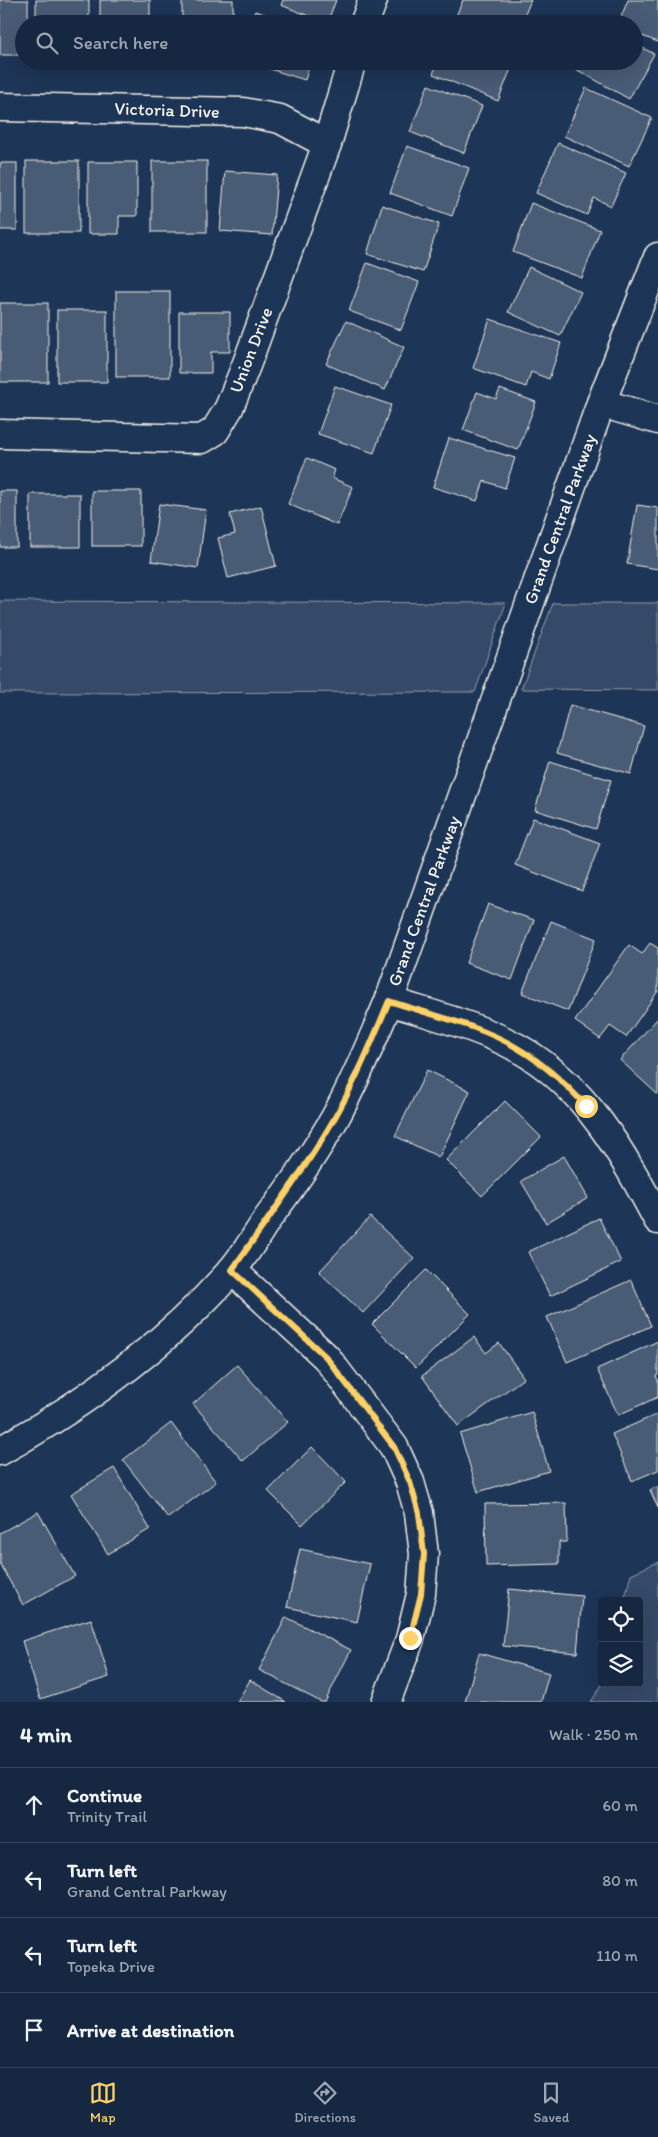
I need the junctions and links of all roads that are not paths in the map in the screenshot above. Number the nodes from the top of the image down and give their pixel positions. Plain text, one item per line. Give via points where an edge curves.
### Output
1 (373, 0) edge
2 (367, 15) edge
3 (349, 70) edge
4 (0, 106) edge
5 (327, 144) junction
6 (658, 258) edge
7 (601, 403) junction
8 (658, 420) edge
9 (0, 434) edge
10 (389, 1001) junction
11 (658, 1220) edge
12 (232, 1270) junction
13 (0, 1451) edge
14 (386, 1702) edge

1 - 2 street
3 - 5 street, Union Drive
4 - 5 street, Victoria Drive via 243,112 280,119
5 - 9 street, Union Drive via 248,363 229,408 215,431 202,439
6 - 7 street, Grand Central Parkway
7 - 8 street
7 - 10 street, Grand Central Parkway
10 - 11 street via 480,1031 518,1048 543,1065 608,1132 628,1162
10 - 12 street, Grand Central Parkway via 335,1117 306,1166
12 - 13 street, Grand Central Parkway via 190,1313 105,1384
12 - 14 street via 326,1357 394,1447 410,1482 419,1513 424,1554 421,1594 410,1638

